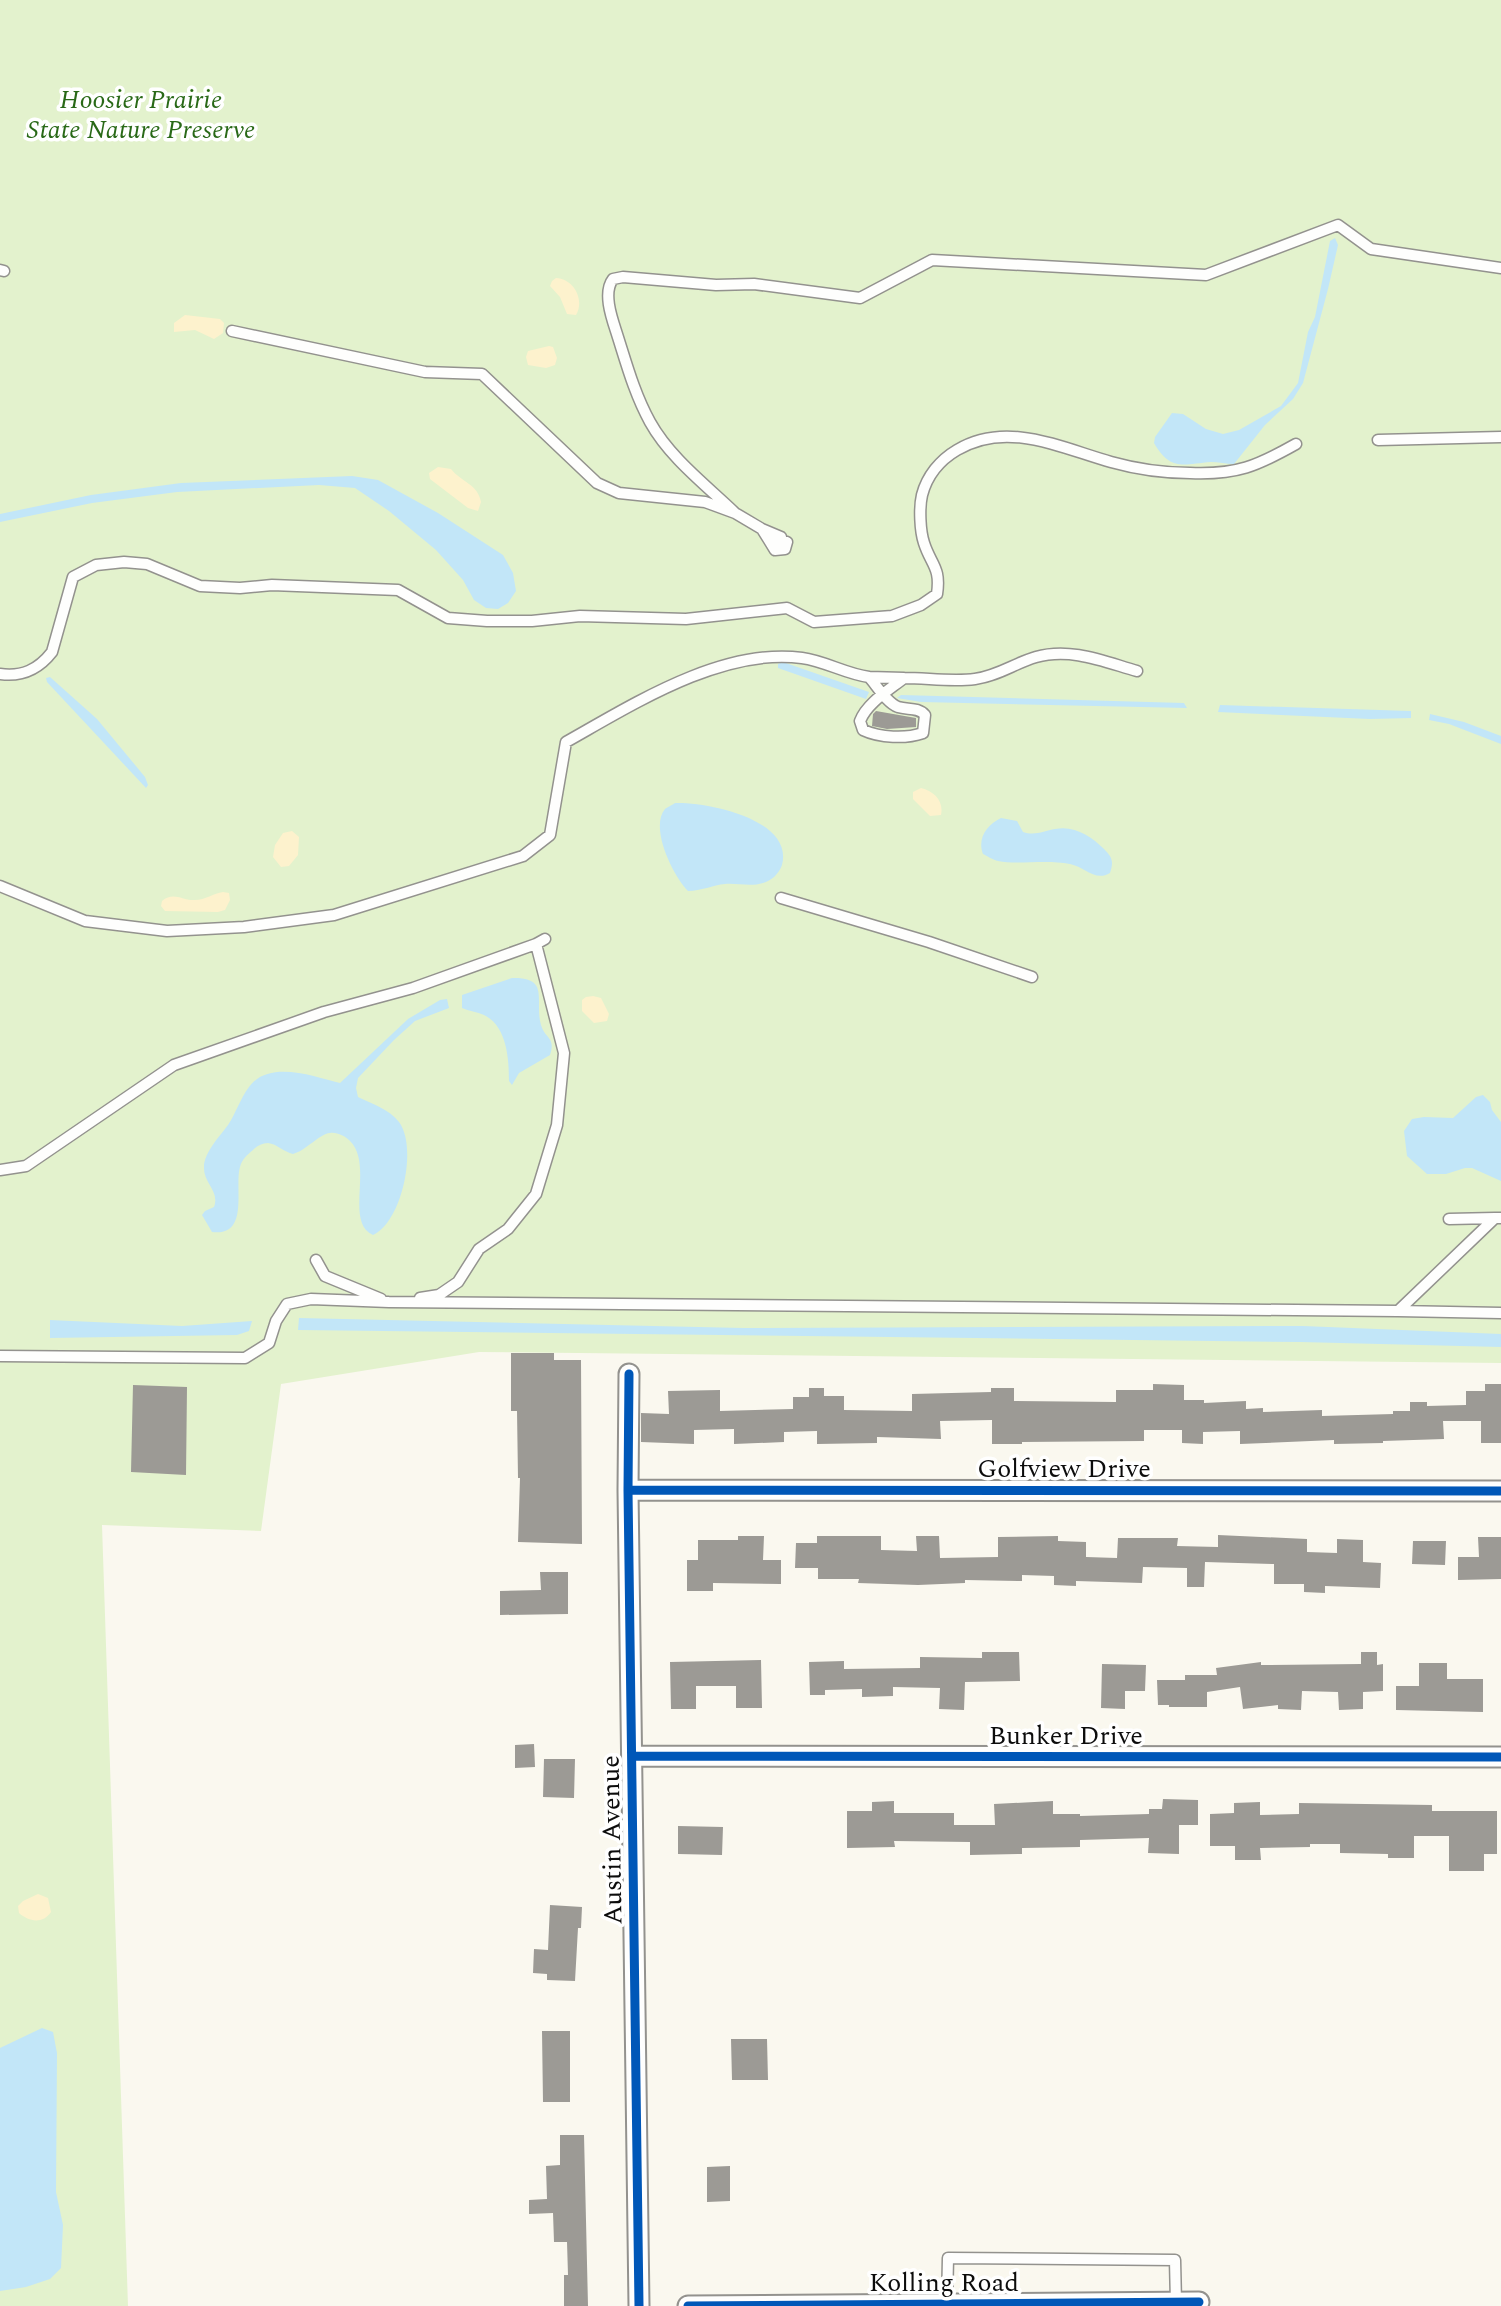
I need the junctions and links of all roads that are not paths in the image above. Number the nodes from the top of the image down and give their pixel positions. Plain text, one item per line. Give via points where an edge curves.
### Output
1 (1501, 268) edge
2 (232, 331) dead end
3 (1501, 437) edge
4 (1378, 440) dead end
5 (1296, 443) dead end
6 (735, 513) junction
7 (762, 529) dead end
8 (1137, 671) dead end
9 (0, 674) edge
10 (869, 677) junction
11 (904, 678) junction
12 (884, 695) junction
13 (0, 886) edge
14 (781, 898) dead end
15 (1032, 977) dead end
16 (0, 1170) edge
17 (1498, 1218) edge
18 (1449, 1219) dead end
19 (316, 1259) dead end
20 (389, 1302) junction
21 (1398, 1311) junction
22 (1501, 1313) edge
23 (0, 1356) edge
24 (629, 1374) dead end
25 (628, 1490) junction
26 (1501, 1490) edge
27 (632, 1756) junction
28 (1501, 1757) edge
29 (1176, 2303) junction
30 (947, 2304) junction
31 (1201, 2304) edge
32 (639, 2306) edge
33 (688, 2306) edge
34 (725, 2306) edge

1 - 6 lane via 1371,249 1338,225 1206,275 932,260 860,298 754,284 614,279 609,295 613,322 633,386 651,424 680,460
2 - 6 lane via 425,372 482,374 597,483 619,493 705,502
3 - 4 lane
5 - 9 lane via 1263,462 1221,473 1114,463 1014,436 963,446 945,457 922,496 924,544 939,580 937,593 892,616 814,622 787,608 686,619 580,616 487,621 449,618 398,590 200,586 147,564 124,562 96,565 73,577 52,652 30,671 16,676
6 - 7 lane
8 - 11 lane via 1079,654 1057,654 974,679
10 - 11 lane
10 - 12 lane
10 - 13 lane via 804,658 779,656 741,662 658,690 566,742 550,835 523,856 334,915 167,931 85,921
11 - 12 lane
12 - 12 lane via 895,706 921,711 925,715 923,733 891,736 863,730 863,715
14 - 15 lane
16 - 20 lane via 26,1166 174,1065 541,942 564,1054 557,1125 536,1194 508,1229 479,1249 458,1282 439,1295
17 - 18 lane
17 - 21 lane
19 - 20 lane via 325,1276
20 - 21 lane
20 - 23 lane via 311,1300 287,1304 269,1343 245,1358
21 - 22 lane
24 - 25 street, Austin Avenue
25 - 26 street, Golfview Drive
25 - 27 street, Austin Avenue
27 - 28 street, Bunker Drive
27 - 32 street, Austin Avenue
29 - 30 street, Kolling Road
29 - 30 lane via 1175,2260 948,2258
29 - 31 street, Kolling Road
30 - 34 street, Kolling Road
33 - 34 street, Kolling Road

